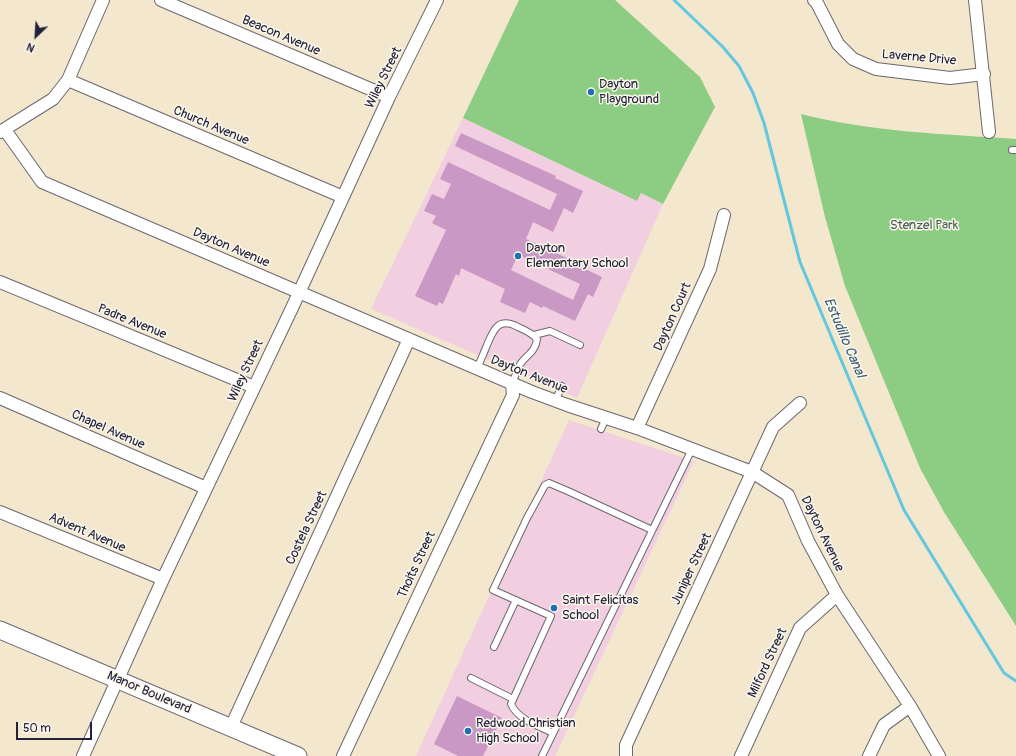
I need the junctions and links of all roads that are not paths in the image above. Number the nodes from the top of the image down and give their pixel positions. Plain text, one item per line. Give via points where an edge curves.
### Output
1 (102, 0) edge
2 (161, 0) edge
3 (437, 0) edge
4 (975, 0) edge
5 (817, 1) edge
6 (984, 74) junction
7 (68, 80) junction
8 (389, 97) junction
9 (3, 131) edge
10 (989, 132) dead end
11 (343, 197) junction
12 (724, 214) dead end
13 (0, 282) edge
14 (299, 292) junction
15 (534, 335) junction
16 (409, 339) junction
17 (580, 345) dead end
18 (477, 368) junction
19 (512, 384) junction
20 (562, 386) dead end
21 (254, 387) junction
22 (0, 398) edge
23 (555, 401) junction
24 (800, 403) dead end
25 (637, 428) junction
26 (692, 449) junction
27 (752, 472) junction
28 (206, 488) junction
29 (0, 512) edge
30 (652, 530) junction
31 (163, 580) junction
32 (837, 594) junction
33 (516, 600) junction
34 (0, 630) edge
35 (494, 647) dead end
36 (471, 678) dead end
37 (118, 680) junction
38 (513, 699) junction
39 (910, 706) junction
40 (231, 728) junction
41 (553, 734) junction
42 (84, 756) edge
43 (298, 756) edge
44 (343, 756) edge
45 (542, 756) edge
46 (626, 756) edge
47 (741, 756) edge
48 (869, 756) edge
49 (939, 756) edge

1 - 7 street
2 - 8 street, Beacon Avenue
3 - 8 street, Wiley Street
4 - 6 street
5 - 6 street, Laverne Drive via 838,44 859,62 876,69 950,78
6 - 10 street
7 - 9 street via 53,99
7 - 11 street, Church Avenue
8 - 11 street, Wiley Street
9 - 14 street, Dayton Avenue via 42,182
11 - 14 street, Wiley Street
12 - 25 street, Dayton Court via 710,269
13 - 21 street, Padre Avenue
14 - 16 street, Dayton Avenue
14 - 21 street, Wiley Street
15 - 17 lane via 550,331
15 - 18 lane via 513,324 499,324 493,330
15 - 19 lane via 537,339 536,344 522,362
16 - 18 street, Dayton Avenue
16 - 40 street, Costela Street
18 - 19 street, Dayton Avenue
19 - 23 street, Dayton Avenue
19 - 44 street, Thoits Street via 513,395
20 - 23 lane
21 - 28 street, Wiley Street
22 - 28 street, Chapel Avenue
23 - 25 street, Dayton Avenue via 603,423
24 - 27 street, Juniper Street via 773,427
25 - 26 street, Dayton Avenue
26 - 27 street, Dayton Avenue
26 - 30 lane
27 - 32 street, Dayton Avenue via 788,495 808,541
27 - 46 street, Juniper Street via 626,745
28 - 31 street, Wiley Street
29 - 31 street, Advent Avenue
30 - 33 lane via 549,483 545,485 493,590
30 - 41 lane
31 - 37 street, Wiley Street
32 - 39 street, Dayton Avenue
32 - 47 street, Milford Street via 800,628
33 - 35 lane
33 - 38 lane via 551,616
34 - 37 street, Manor Boulevard
36 - 38 lane
37 - 40 street, Manor Boulevard
37 - 42 street, Wiley Street
38 - 41 lane via 511,704 520,716
39 - 48 street via 884,725
39 - 49 street, Dayton Avenue
40 - 43 street, Manor Boulevard
41 - 45 lane

